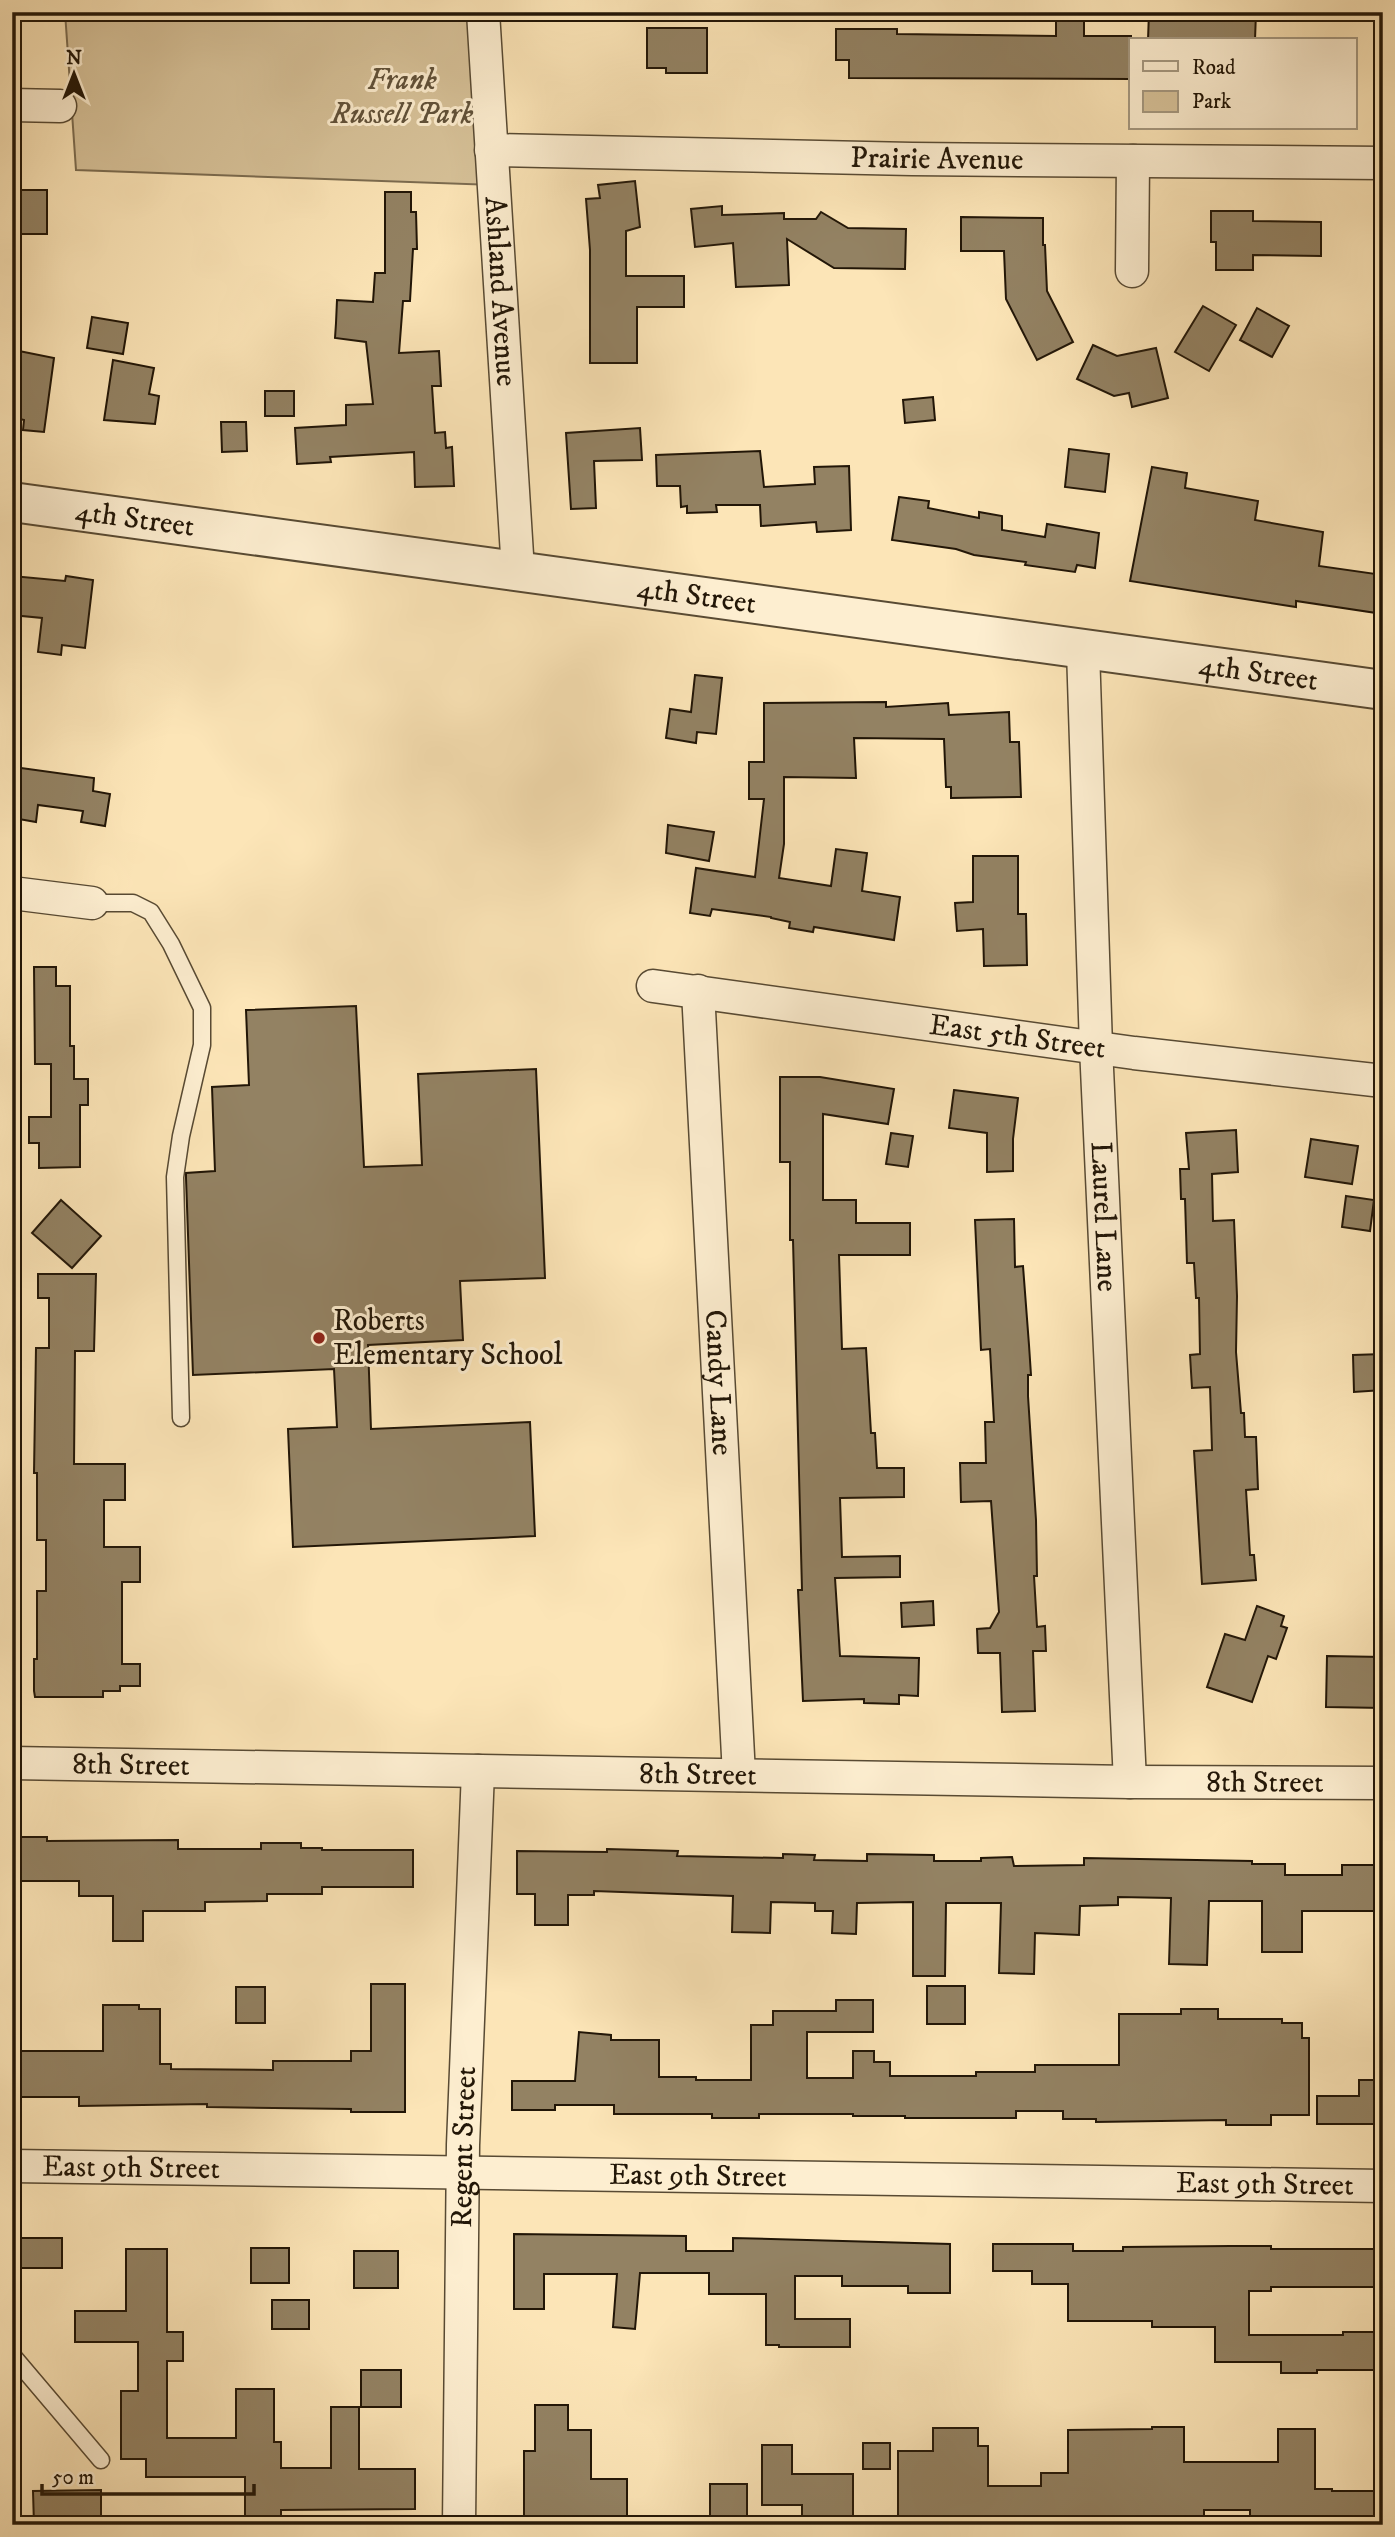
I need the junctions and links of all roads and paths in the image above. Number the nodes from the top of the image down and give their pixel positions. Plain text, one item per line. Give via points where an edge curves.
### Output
1 (483, 12) edge
2 (12, 104) edge
3 (60, 106) dead end
4 (491, 150) junction
5 (1133, 161) junction
6 (1383, 163) edge
7 (1132, 271) dead end
8 (12, 502) edge
9 (518, 571) junction
10 (1083, 650) junction
11 (1383, 690) edge
12 (12, 893) edge
13 (92, 902) joint
14 (653, 986) dead end
15 (698, 991) junction
16 (1096, 1047) junction
17 (1383, 1081) edge
18 (181, 1418) dead end
19 (12, 1763) edge
20 (478, 1771) junction
21 (739, 1776) junction
22 (1130, 1782) junction
23 (1383, 1783) edge
24 (12, 2166) edge
25 (463, 2173) junction
26 (1383, 2186) edge
27 (12, 2355) edge
28 (101, 2460) dead end
29 (459, 2525) edge

1 - 4 street, Ashland Avenue
2 - 3 street
4 - 5 street, Prairie Avenue
4 - 9 street, Ashland Avenue
5 - 6 street, Prairie Avenue
5 - 7 street
8 - 9 street, 4th Street
9 - 10 street, 4th Street
10 - 11 street, 4th Street
10 - 16 street, Laurel Lane
12 - 13 street
13 - 18 lane via 133,903 151,912 202,1008 202,1045 175,1177
14 - 15 street, East 5th Street
15 - 16 street, East 5th Street
15 - 21 street, Candy Lane
16 - 17 street, East 5th Street
16 - 22 street, Laurel Lane
19 - 20 street, 8th Street
20 - 21 street, 8th Street
20 - 25 street, Regent Street
21 - 22 street, 8th Street
22 - 23 street, 8th Street
24 - 25 street, East 9th Street
25 - 26 street, East 9th Street
25 - 29 street, Regent Street
27 - 28 lane

